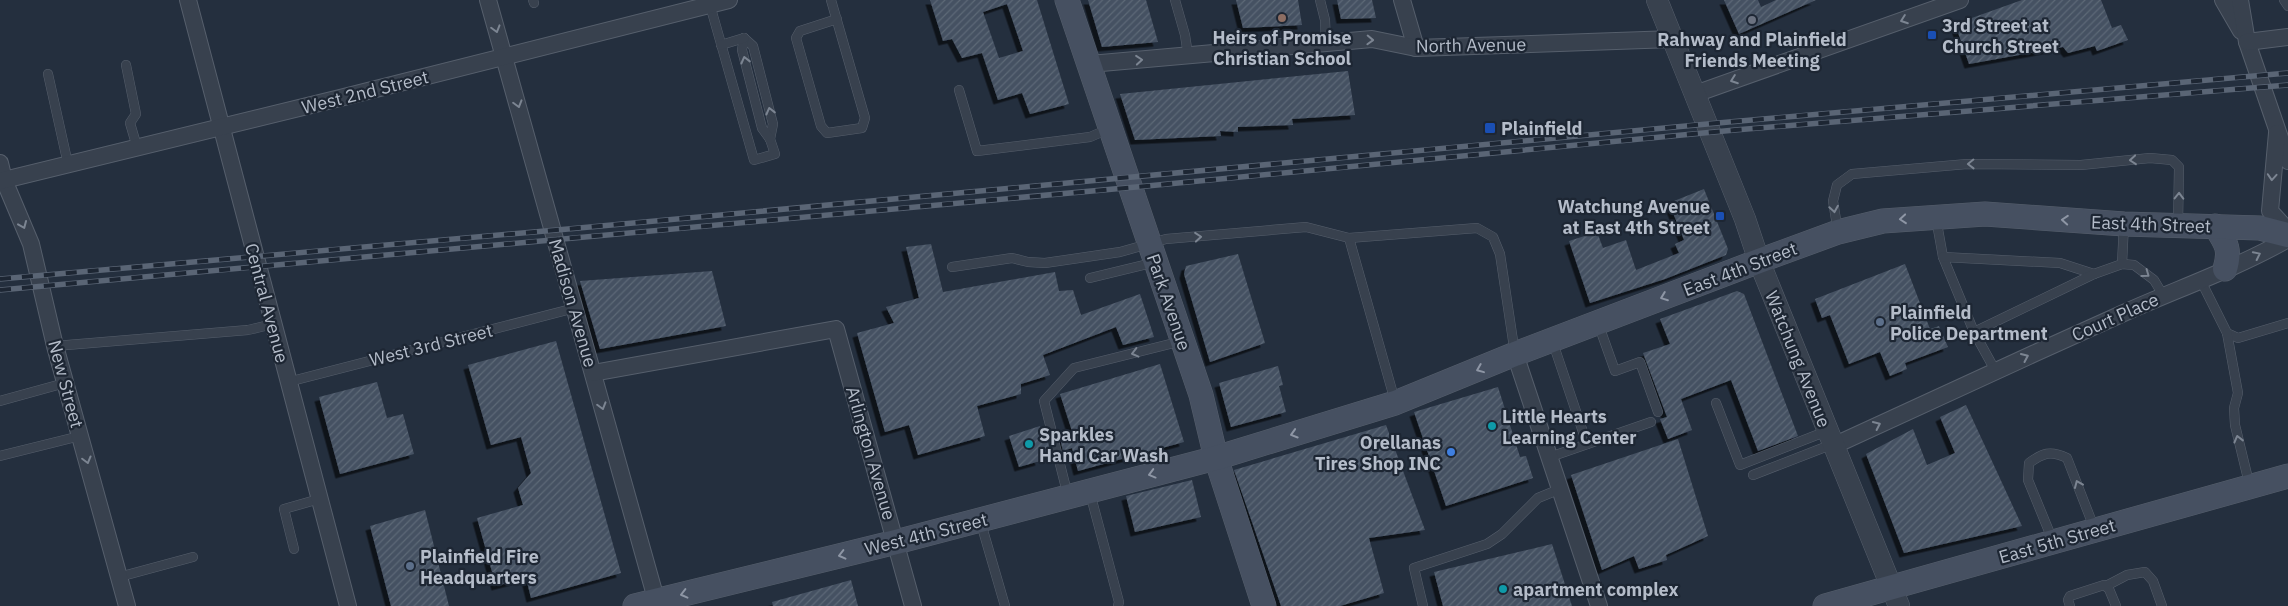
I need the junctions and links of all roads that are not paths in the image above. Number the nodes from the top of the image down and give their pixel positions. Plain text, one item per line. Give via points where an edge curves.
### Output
1 (188, 0) edge
2 (488, 0) edge
3 (729, 0) edge
4 (832, 0) edge
5 (1067, 0) edge
6 (1176, 0) edge
7 (1320, 0) edge
8 (1402, 0) edge
9 (1657, 0) edge
10 (2223, 0) edge
11 (2240, 0) edge
12 (2284, 0) edge
13 (1953, 1) edge
14 (710, 6) junction
15 (2288, 6) edge
16 (837, 19) junction
17 (2288, 37) edge
18 (1673, 39) junction
19 (2247, 42) junction
20 (1326, 43) junction
21 (721, 45) junction
22 (1416, 48) junction
23 (1188, 55) junction
24 (504, 58) junction
25 (1090, 64) junction
26 (126, 65) dead end
27 (48, 74) dead end
28 (959, 90) dead end
29 (1695, 94) junction
30 (221, 126) junction
31 (1111, 128) junction
32 (2277, 129) junction
33 (137, 147) junction
34 (2288, 160) edge
35 (0, 163) edge
36 (68, 164) junction
37 (2, 181) edge
38 (1935, 216) junction
39 (2124, 224) junction
40 (2178, 225) junction
41 (2215, 226) junction
42 (2288, 231) edge
43 (1838, 232) junction
44 (2288, 237) edge
45 (1349, 238) junction
46 (1153, 254) junction
47 (1943, 257) junction
48 (1758, 261) junction
49 (2122, 264) junction
50 (952, 267) dead end
51 (2225, 269) junction
52 (2094, 274) junction
53 (1090, 278) dead end
54 (2200, 279) junction
55 (2163, 295) junction
56 (575, 308) junction
57 (1598, 322) junction
58 (2288, 323) edge
59 (273, 324) junction
60 (1974, 332) junction
61 (2227, 334) junction
62 (1182, 340) junction
63 (1552, 340) junction
64 (55, 346) junction
65 (1515, 354) junction
66 (1995, 370) junction
67 (593, 373) junction
68 (288, 382) junction
69 (65, 383) junction
70 (0, 400) edge
71 (1716, 402) dead end
72 (1395, 403) junction
73 (1658, 412) dead end
74 (1651, 422) dead end
75 (80, 436) junction
76 (1831, 440) junction
77 (1587, 444) junction
78 (0, 456) edge
79 (1550, 456) junction
80 (1216, 458) junction
81 (1753, 475) dead end
82 (2288, 476) edge
83 (2250, 487) junction
84 (1560, 489) junction
85 (1079, 494) junction
86 (319, 499) junction
87 (980, 520) junction
88 (2095, 530) junction
89 (896, 542) junction
90 (2053, 542) junction
91 (294, 549) dead end
92 (193, 557) dead end
93 (119, 577) junction
94 (2106, 586) junction
95 (1895, 598) edge
96 (650, 604) edge
97 (127, 606) edge
98 (348, 606) edge
99 (913, 606) edge
100 (1005, 606) edge
101 (1118, 606) edge
102 (1264, 606) edge
103 (1423, 606) edge
104 (1599, 606) edge
105 (1825, 606) edge
106 (2070, 606) edge
107 (2116, 606) edge
108 (2162, 606) edge

1 - 30 street, Central Avenue
2 -> 24 street, Madison Avenue
3 - 14 street, West 2nd Street
4 - 16 lane
5 - 25 main road, Park Avenue
6 - 23 lane
7 - 20 lane
8 - 22 street
9 - 18 street, Watchung Avenue
10 - 19 street
11 - 19 street
12 - 15 lane
13 -> 29 street
14 - 21 lane
14 - 24 street, West 2nd Street
16 - 16 lane via 800,31 796,38 821,126 826,133 862,128 865,118
17 - 19 street
18 - 22 street, North Avenue
18 - 29 street, Watchung Avenue
19 - 32 street
20 -> 22 street, North Avenue via 1372,39
20 - 23 street, North Avenue
21 -> 21 lane via 754,160 774,154 770,139 762,128 742,50 744,38
25 -> 23 street, North Avenue
24 - 30 street, West 2nd Street
24 -> 56 street, Madison Avenue
25 - 31 main road, Park Avenue
26 - 33 lane via 136,114 130,123
27 - 36 lane
28 - 31 lane via 976,151 1090,137
29 - 48 street, Watchung Avenue via 1745,219
30 - 33 street, West 2nd Street
30 - 59 street, Central Avenue
31 - 46 main road, Park Avenue
32 - 34 street
32 -> 42 street via 2270,211
33 - 36 street, West 2nd Street
35 - 37 street, New Street
36 - 37 street, West 2nd Street
37 -> 64 street, New Street via 31,244
39 -> 38 main road, East 4th Street via 1985,214
38 -> 43 main road, East 4th Street via 1883,221
38 - 47 lane
39 - 40 main road, East 4th Street
39 - 49 lane
40 - 41 main road, East 4th Street
40 -> 43 lane via 2179,167 2172,160 2150,158 2081,164 1967,164 1852,174 1837,185 1833,201
41 - 44 main road, East 4th Street via 2260,228
41 - 51 main road via 2226,243 2229,256
43 - 48 main road, East 4th Street
51 -> 44 street, Court Place via 2258,256
46 -> 45 lane via 1166,239 1306,227
45 - 65 lane via 1477,228 1493,236 1500,254
45 - 72 lane
46 - 50 lane via 1120,252 1045,263 1012,258
46 - 53 lane
46 - 62 main road, Park Avenue
47 - 52 lane via 2060,263
47 - 60 lane
48 -> 57 main road, East 4th Street
48 - 76 street, Watchung Avenue
49 - 52 lane
49 -> 55 lane via 2134,265 2154,280
51 - 54 street, Court Place
52 - 60 lane
54 - 55 street, Court Place
54 - 61 lane
66 -> 55 street, Court Place
56 - 67 street, Madison Avenue
56 - 68 lane, West 3rd Street
57 - 63 main road, East 4th Street
57 - 73 lane via 1615,371 1640,362
58 - 61 lane via 2238,338
59 - 64 lane via 248,330
59 - 68 street, Central Avenue
60 - 66 lane
83 -> 61 lane via 2235,425 2234,408 2238,393
62 - 80 main road, Park Avenue via 1201,395
62 -> 85 lane via 1074,368 1044,401
63 - 65 main road, East 4th Street
63 - 77 lane
64 - 69 street, New Street
65 -> 72 main road, East 4th Street
65 - 79 street
76 -> 66 street, Court Place
67 - 89 street, Arlington Avenue via 836,329
67 -> 96 street, Madison Avenue
68 - 86 street, Central Avenue
69 - 70 lane
69 - 75 street, New Street
71 - 76 lane via 1740,465
72 -> 80 main road, East 4th Street
74 - 77 lane
75 - 78 lane
75 -> 93 street, New Street
76 - 81 lane
76 - 95 street, Watchung Avenue
77 - 79 lane
79 - 84 street
80 -> 85 main road, West 4th Street
80 - 102 main road, Park Avenue
82 - 83 main road, East 5th Street
83 - 88 main road, East 5th Street
84 - 103 lane via 1538,498 1502,534 1487,544 1414,568
84 - 104 street
85 - 87 main road, West 4th Street
85 - 101 lane
86 - 91 lane via 284,509
86 - 98 street, Central Avenue
87 - 89 main road, West 4th Street
87 - 100 lane
88 - 90 main road, East 5th Street
88 -> 90 lane via 2067,458 2043,453 2028,463 2028,480
89 -> 96 main road, West 4th Street
89 - 99 street, Arlington Avenue
90 - 95 main road, East 5th Street
92 - 93 lane
93 - 97 street, New Street
94 - 106 lane via 2070,596
94 - 107 lane
94 - 108 lane via 2127,575 2145,572 2153,581
95 - 105 main road, East 5th Street

